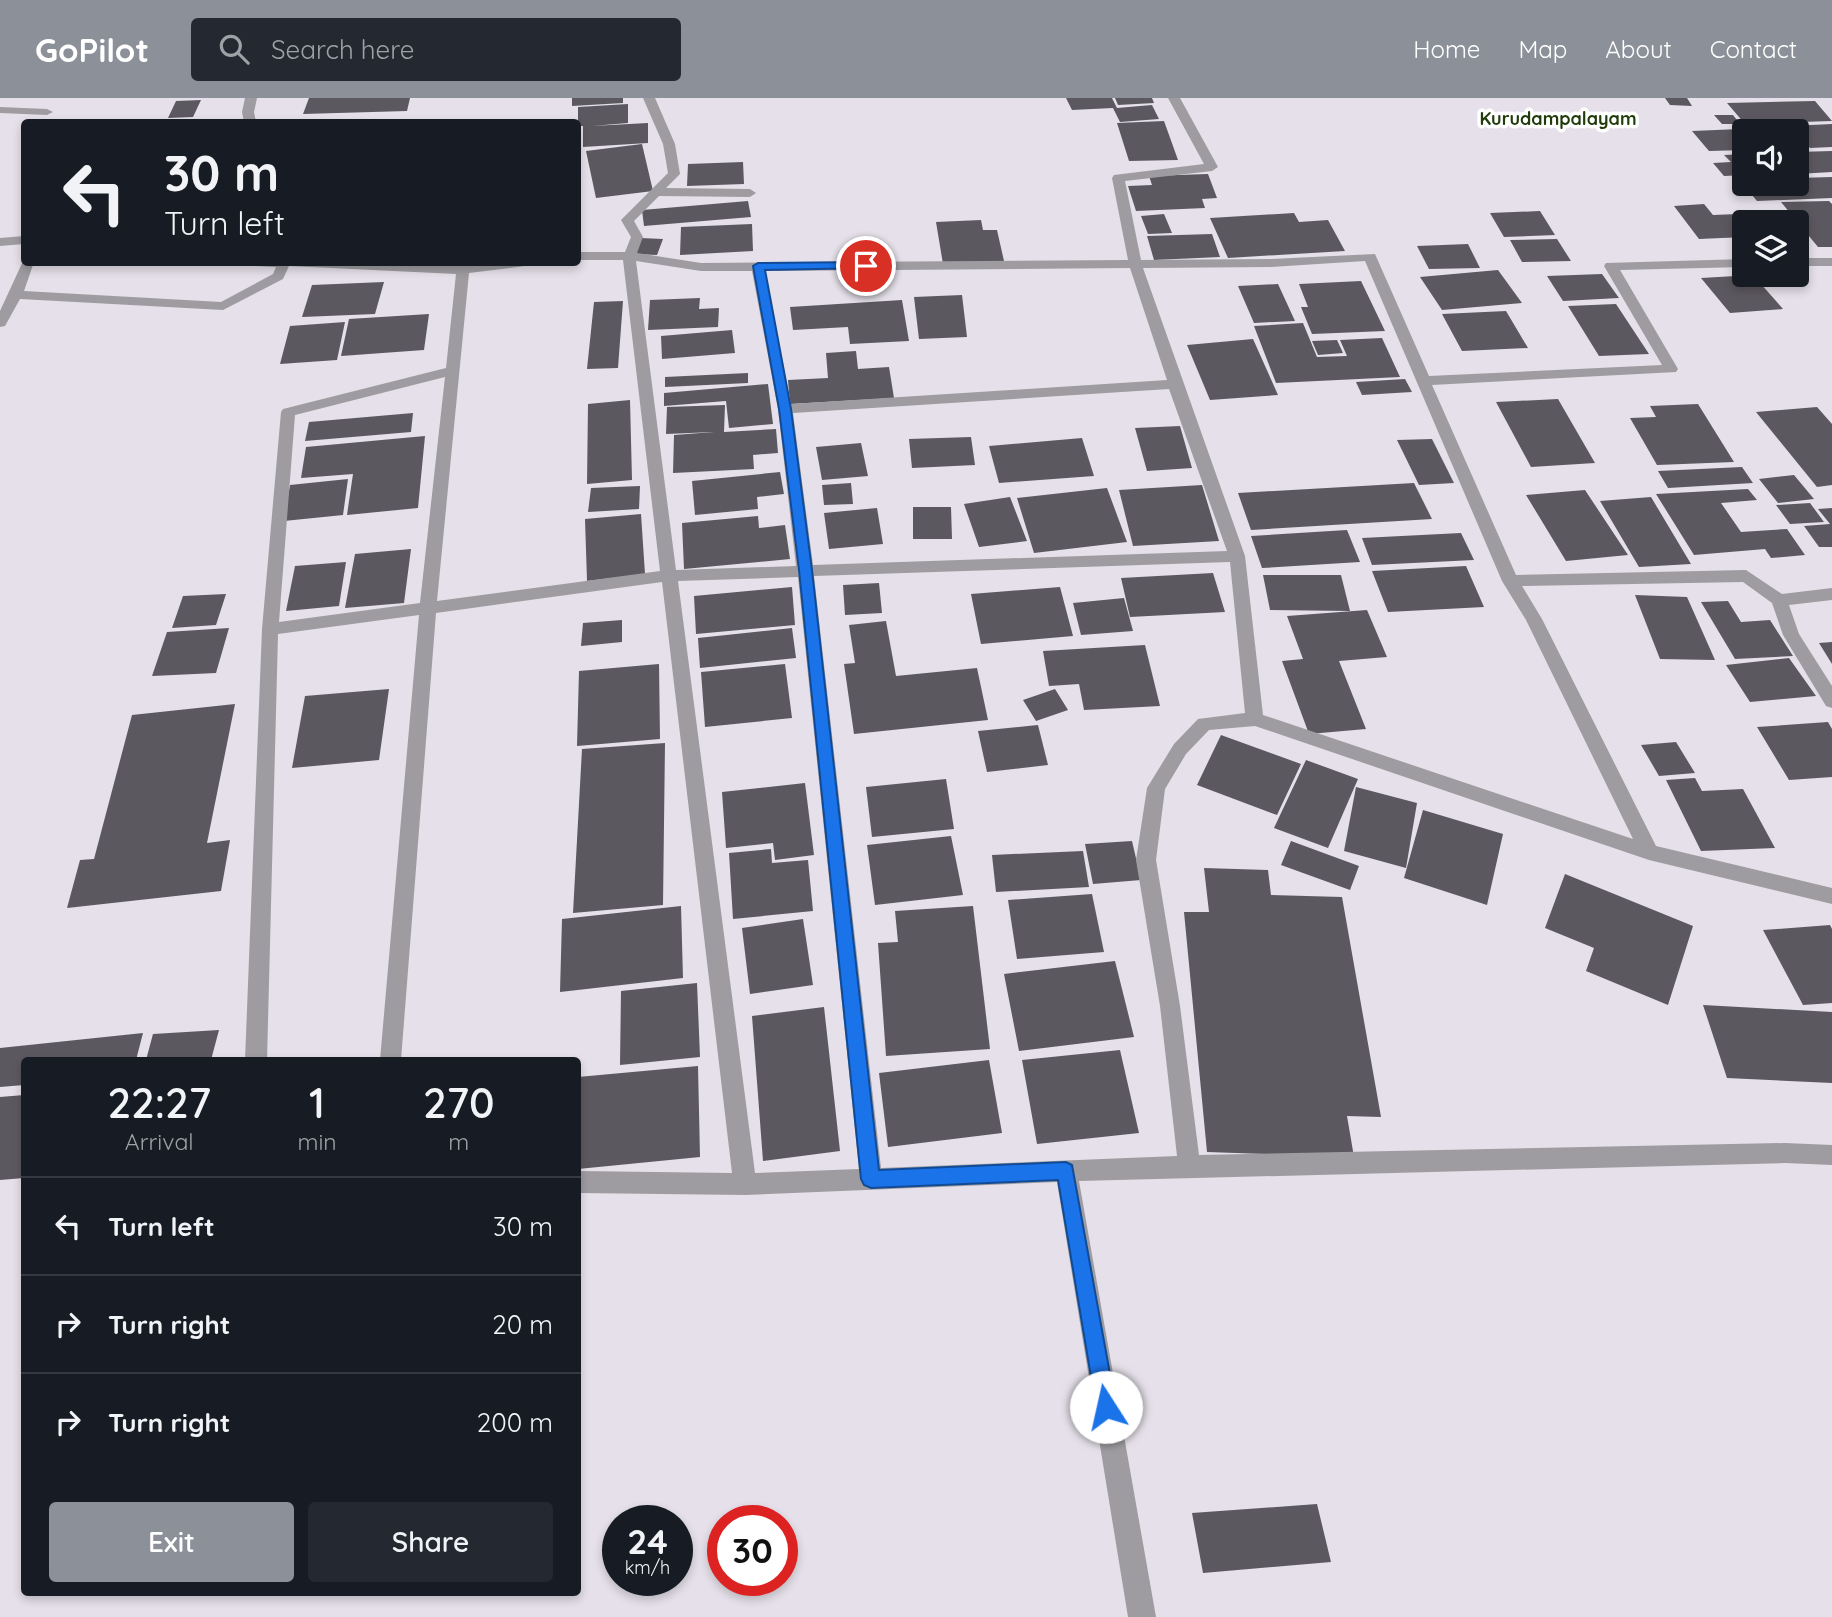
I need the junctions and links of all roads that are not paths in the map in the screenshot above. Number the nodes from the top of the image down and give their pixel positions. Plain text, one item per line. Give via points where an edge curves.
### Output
1 (51, 98) edge
2 (251, 98) edge
3 (649, 98) edge
4 (1174, 98) edge
5 (0, 110) edge
6 (44, 117) edge
7 (249, 119) edge
8 (656, 192) junction
9 (750, 193) dead end
10 (21, 240) edge
11 (0, 242) edge
12 (581, 256) edge
13 (629, 257) junction
14 (1809, 262) edge
15 (1832, 262) edge
16 (1732, 263) edge
17 (1135, 264) junction
18 (27, 266) edge
19 (283, 266) edge
20 (361, 266) edge
21 (494, 266) edge
22 (758, 266) junction
23 (463, 270) junction
24 (16, 295) junction
25 (0, 323) edge
26 (451, 371) junction
27 (1424, 381) junction
28 (1175, 384) junction
29 (785, 409) junction
30 (1237, 556) junction
31 (805, 570) junction
32 (667, 576) junction
33 (1510, 581) junction
34 (1832, 594) edge
35 (1779, 600) junction
36 (428, 610) junction
37 (270, 629) junction
38 (1832, 701) edge
39 (1255, 719) junction
40 (1649, 852) junction
41 (1832, 896) edge
42 (256, 1057) edge
43 (391, 1057) edge
44 (1832, 1155) edge
45 (1189, 1166) junction
46 (1066, 1171) junction
47 (871, 1179) junction
48 (581, 1182) edge
49 (745, 1184) junction
50 (1142, 1617) edge

1 - 6 street
2 - 7 street
3 - 8 street via 674,160 674,174
4 - 17 street via 1212,167 1118,178
5 - 6 street
8 - 9 street
8 - 13 street via 627,220 637,237
10 - 11 street
12 - 13 street
13 - 22 street via 701,267
13 - 32 street
14 - 15 street
16 - 27 street via 1611,266 1671,369
17 - 22 street
17 - 27 street via 1370,257
17 - 28 street
18 - 24 street
19 - 24 street via 278,276 223,306
20 - 23 street
21 - 23 street
22 - 29 street
23 - 26 street
24 - 25 street
26 - 36 street
26 - 37 street via 288,412
27 - 33 street
28 - 29 street
28 - 30 street
29 - 31 street
30 - 31 street
30 - 39 street
31 - 32 street
31 - 47 street
32 - 36 street
32 - 49 street
33 - 35 street via 1746,576
33 - 40 street via 1534,619
34 - 35 street
35 - 38 street via 1791,635
36 - 37 street
36 - 43 street
37 - 42 street
39 - 40 street
39 - 45 street via 1204,724 1180,750 1156,788 1146,860
40 - 41 street
44 - 45 street
45 - 46 street
46 - 47 street
46 - 50 street
47 - 49 street
48 - 49 street

